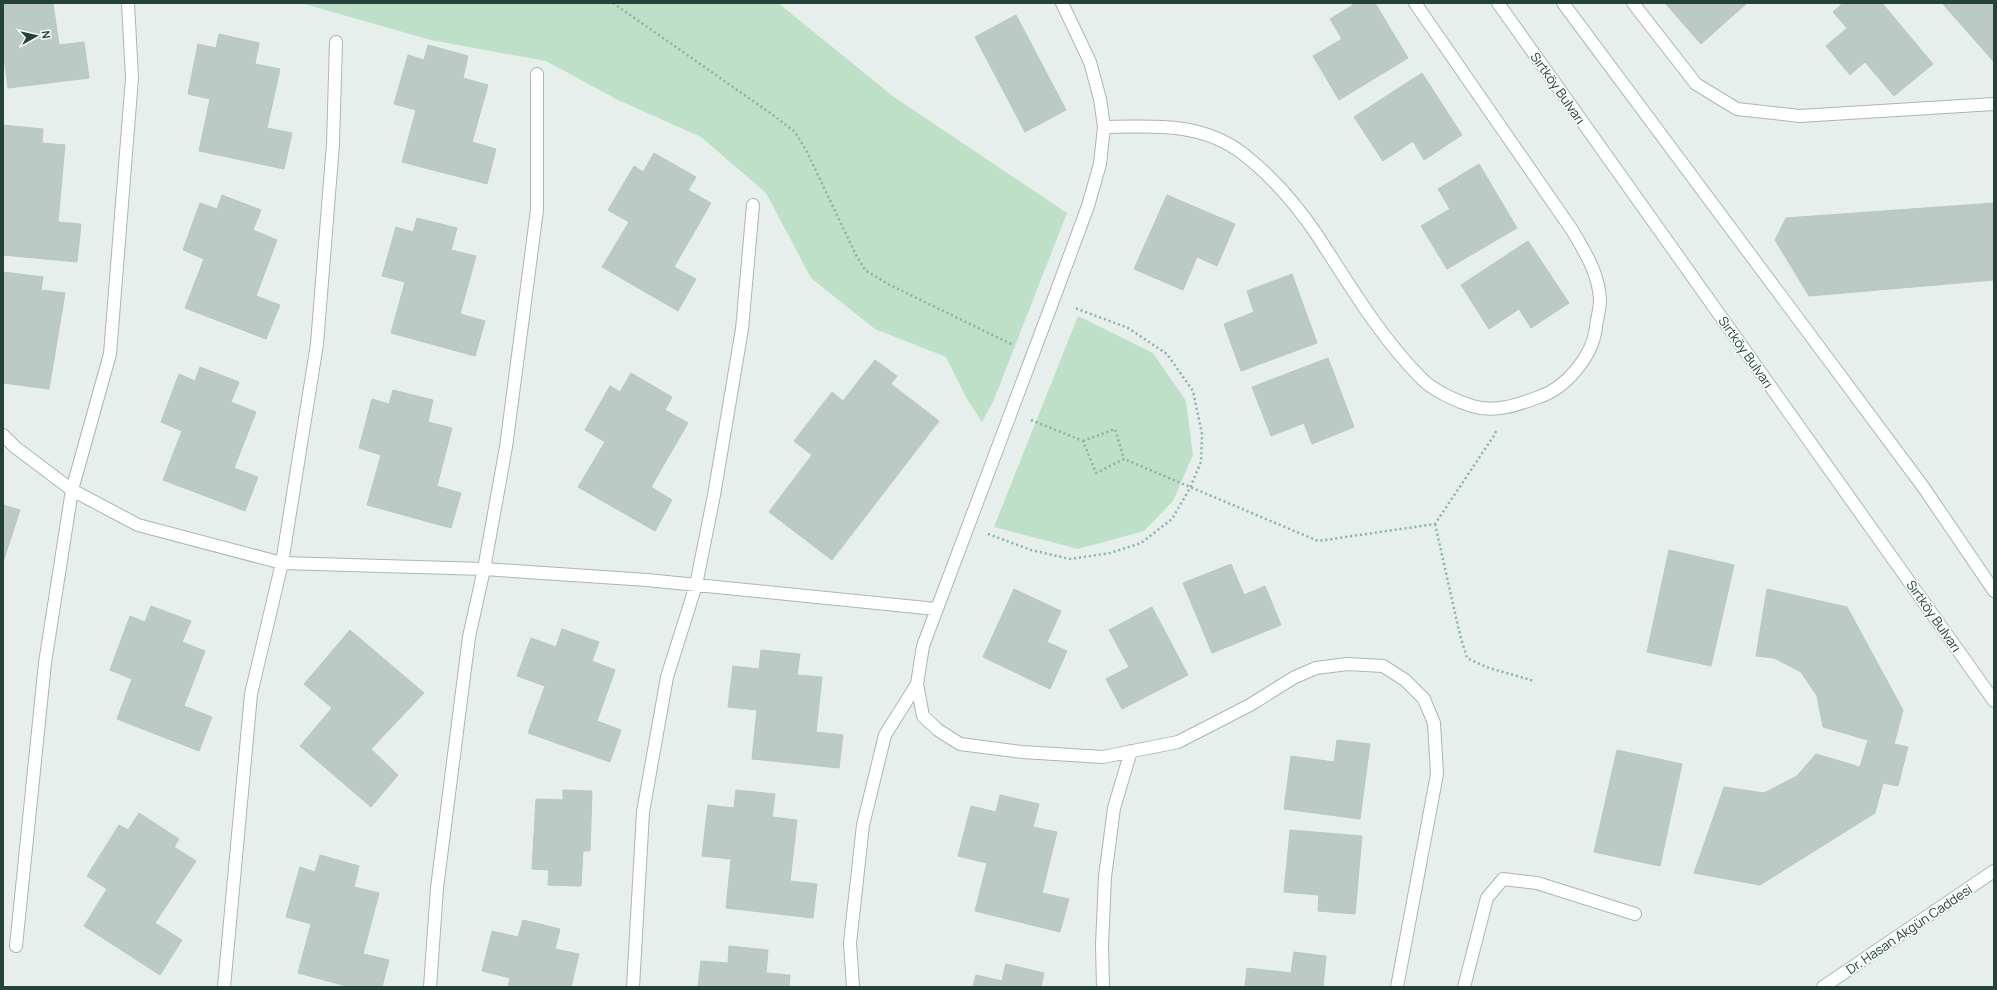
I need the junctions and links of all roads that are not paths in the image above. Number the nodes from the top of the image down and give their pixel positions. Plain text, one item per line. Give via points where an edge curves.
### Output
1 (128, 3) edge
2 (1062, 3) edge
3 (1415, 3) edge
4 (1498, 3) edge
5 (1563, 3) edge
6 (1633, 3) edge
7 (336, 42) dead end
8 (537, 74) dead end
9 (1994, 104) edge
10 (1104, 127) junction
11 (753, 205) dead end
12 (3, 436) edge
13 (72, 490) junction
14 (282, 563) junction
15 (484, 569) junction
16 (696, 586) junction
17 (1994, 591) edge
18 (936, 609) junction
19 (917, 684) junction
20 (1994, 701) edge
21 (1131, 751) junction
22 (1994, 871) edge
23 (1636, 914) dead end
24 (16, 946) dead end
25 (224, 987) edge
26 (430, 987) edge
27 (633, 987) edge
28 (853, 987) edge
29 (1103, 987) edge
30 (1397, 987) edge
31 (1464, 987) edge
32 (1823, 987) edge

1 - 13 street via 132,78 110,354
2 - 10 street via 1090,62
3 - 10 street via 1572,230 1591,262 1600,300 1595,336 1583,360 1550,394 1498,409 1473,406 1448,396 1423,380 1356,297 1316,233 1282,188 1242,153 1210,135 1179,127
4 - 20 street, Sırtköy Bulvarı
5 - 17 street via 1924,488
6 - 9 street via 1696,84 1736,109 1800,116
7 - 14 street via 333,144 317,344
8 - 15 street via 537,210 506,447
10 - 18 street via 1100,164 1088,206
11 - 16 street via 742,329
12 - 13 street
13 - 14 street via 138,525
13 - 24 street via 45,662
14 - 15 street
14 - 25 street via 251,694
15 - 16 street via 647,580
15 - 26 street via 468,637 437,888
16 - 18 street
16 - 27 street via 667,677 644,812
18 - 19 street via 922,646
19 - 21 street via 923,716 938,730 960,744 1022,752 1103,757
19 - 28 street via 885,735 863,825 850,943
21 - 29 street via 1114,808 1105,877
21 - 30 street via 1178,742 1316,668 1347,664 1383,666 1405,680 1424,699 1434,723 1437,774
22 - 32 street, Dr. Hasan Akgün Caddesi
23 - 31 street via 1537,883 1502,879 1487,898

